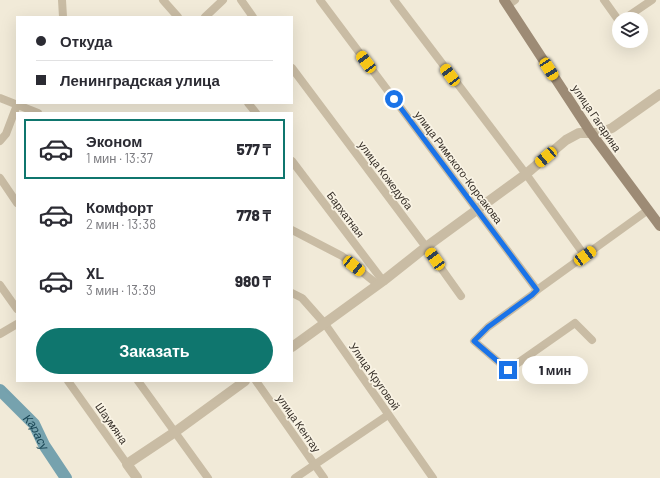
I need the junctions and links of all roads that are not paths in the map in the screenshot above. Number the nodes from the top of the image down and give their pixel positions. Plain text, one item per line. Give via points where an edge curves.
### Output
1 (62, 0) edge
2 (163, 0) edge
3 (224, 0) edge
4 (241, 0) edge
5 (320, 0) edge
6 (394, 0) edge
7 (604, 0) edge
8 (652, 0) edge
9 (509, 2) edge
10 (613, 12) edge
11 (634, 12) edge
12 (63, 16) edge
13 (177, 16) edge
14 (207, 16) edge
15 (253, 16) edge
16 (293, 69) edge
17 (660, 94) edge
18 (0, 98) edge
19 (249, 104) edge
20 (17, 105) junction
21 (35, 112) edge
22 (255, 112) edge
23 (591, 133) junction
24 (0, 141) edge
25 (293, 162) edge
26 (526, 174) junction
27 (0, 178) edge
28 (16, 202) edge
29 (477, 210) junction
30 (648, 210) junction
31 (660, 226) edge
32 (293, 231) edge
33 (426, 247) junction
34 (585, 256) junction
35 (380, 283) junction
36 (0, 285) edge
37 (537, 290) junction
38 (293, 294) edge
39 (461, 296) dead end
40 (16, 308) edge
41 (325, 324) junction
42 (16, 325) edge
43 (0, 334) edge
44 (592, 340) dead end
45 (293, 346) edge
46 (69, 382) edge
47 (139, 382) edge
48 (244, 382) edge
49 (257, 382) edge
50 (388, 414) junction
51 (175, 432) junction
52 (127, 464) junction
53 (314, 464) junction
54 (137, 478) edge
55 (208, 478) edge
56 (294, 478) edge
57 (324, 478) edge
58 (433, 478) edge

1 - 12 street
2 - 13 street
3 - 14 street
4 - 15 street
5 - 29 street, улица Римского-Корсакова
6 - 26 street
7 - 10 street
8 - 11 street
9 - 23 main road, улица Гагарина
16 - 33 street, улица Кожедуба
17 - 23 street via 612,128 600,133
18 - 20 street
19 - 22 street
20 - 21 street
20 - 24 street via 6,134
23 - 26 street via 579,134 566,140
23 - 30 main road, улица Гагарина
25 - 35 street, Бархатная
26 - 29 street
26 - 34 street
27 - 28 street
29 - 33 street
29 - 37 street, улица Римского-Корсакова
30 - 31 main road, улица Гагарина
30 - 34 street
32 - 35 street via 342,256
33 - 35 street
33 - 39 street, улица Кожедуба
34 - 37 street
35 - 41 street
36 - 40 street
37 - 44 street via 488,327 474,341 508,370 575,323
38 - 41 street, Улица Круговой via 302,298
41 - 45 street
41 - 50 street, Улица Круговой
42 - 43 street
46 - 52 street, Шаумяна
47 - 51 street
48 - 51 street
49 - 53 street, улица Кентау
50 - 53 street
50 - 58 street, Улица Круговой
51 - 52 street
51 - 55 street
52 - 54 street, Шаумяна
53 - 56 street
53 - 57 street, улица Кентау

